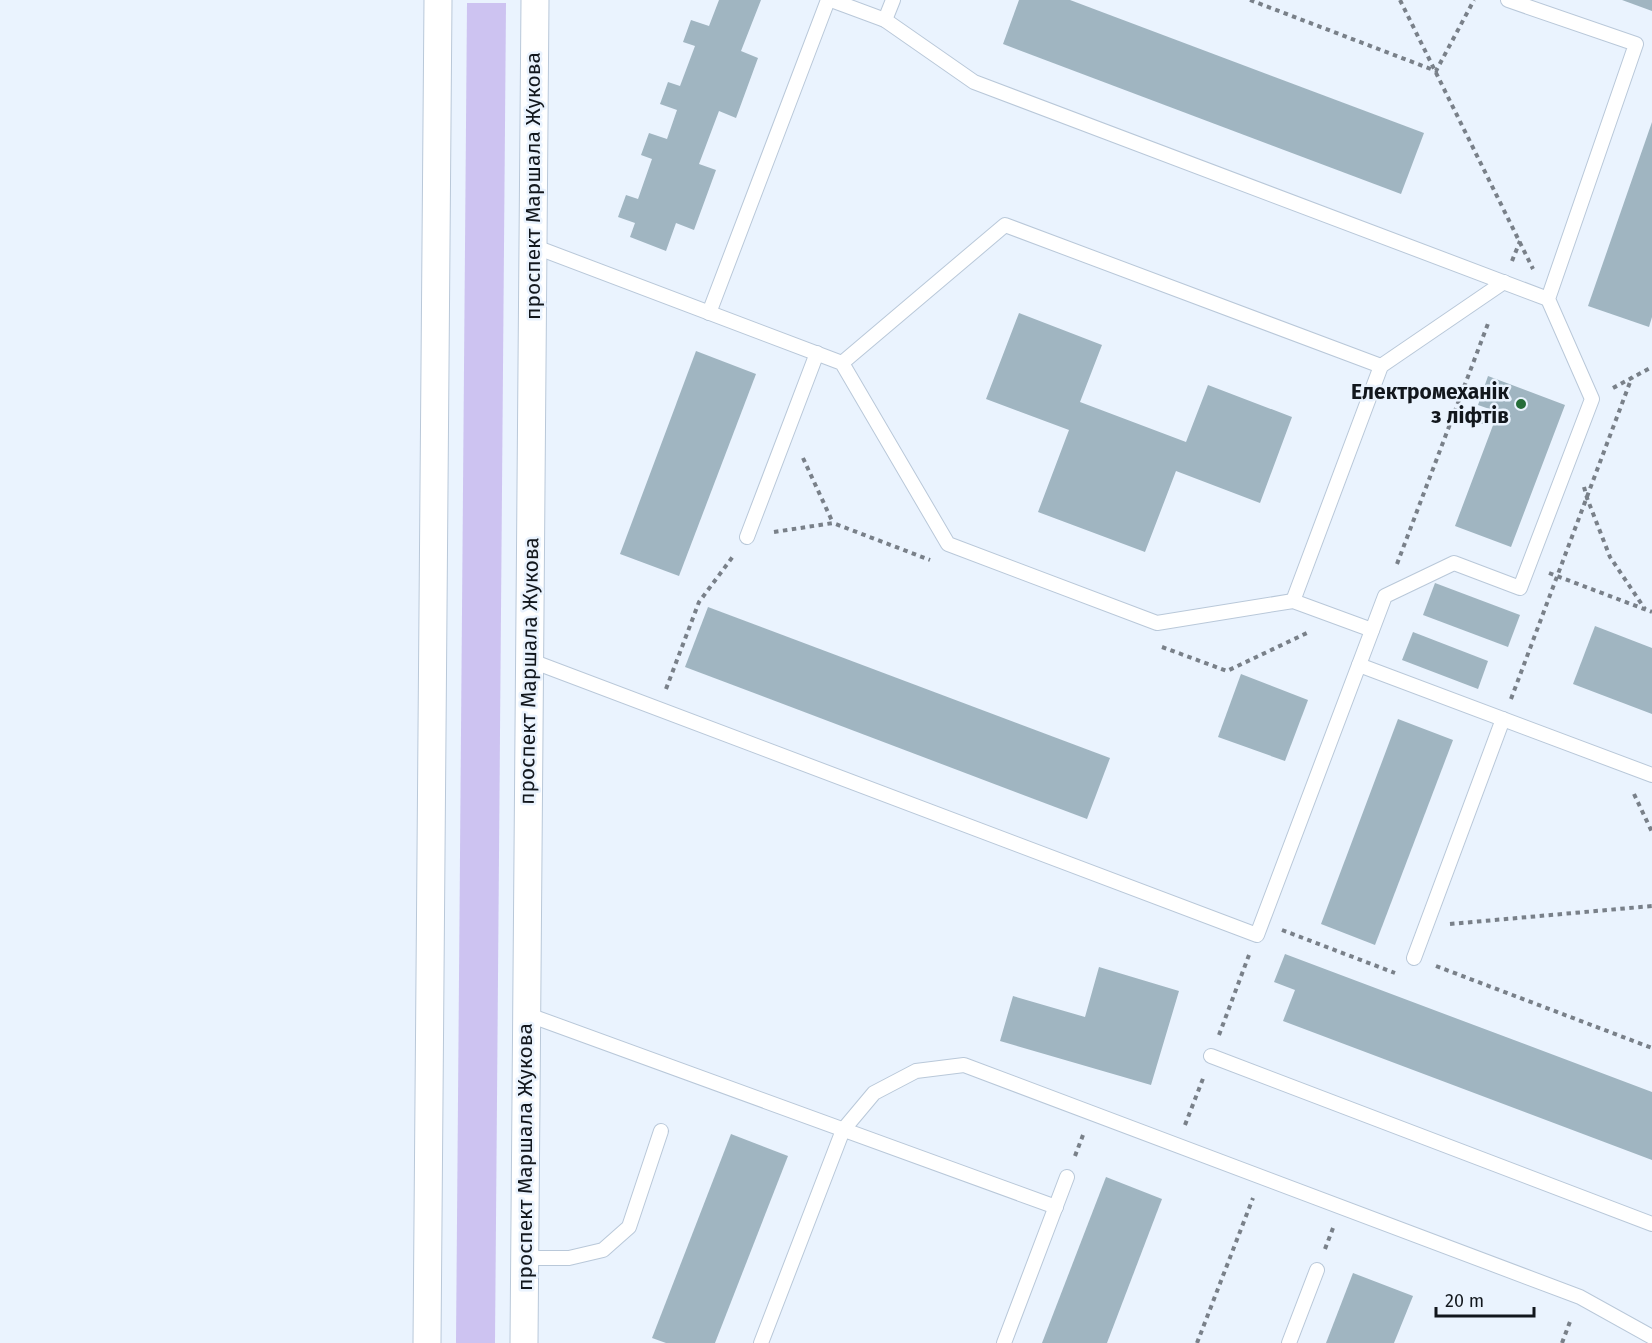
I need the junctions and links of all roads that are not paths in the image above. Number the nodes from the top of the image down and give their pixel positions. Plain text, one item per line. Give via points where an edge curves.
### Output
1 (438, 0) edge
2 (535, 0) edge
3 (830, 0) edge
4 (893, 0) edge
5 (1508, 0) edge
6 (885, 20) junction
7 (533, 246) junction
8 (1504, 282) junction
9 (1548, 299) junction
10 (709, 313) junction
11 (817, 353) junction
12 (842, 363) junction
13 (1381, 366) junction
14 (747, 537) road end
15 (1293, 601) junction
16 (1372, 630) junction
17 (529, 660) junction
18 (1359, 665) junction
19 (1503, 719) junction
20 (1652, 776) edge
21 (1413, 957) road end
22 (526, 1014) junction
23 (1211, 1056) dead end
24 (843, 1130) junction
25 (661, 1131) dead end
26 (1067, 1177) road end
27 (1056, 1208) junction
28 (1652, 1224) edge
29 (524, 1258) junction
30 (1317, 1270) road end
31 (1652, 1337) edge
32 (427, 1343) edge
33 (524, 1343) edge
34 (761, 1343) edge
35 (1004, 1343) edge
36 (1289, 1343) edge

1 - 32 street
2 - 7 street, проспект Маршала Жукова
3 - 6 lane
3 - 10 lane
4 - 6 lane
5 - 9 lane via 1636,44
6 - 8 lane via 974,82
7 - 10 lane
7 - 17 street, проспект Маршала Жукова
8 - 9 lane
8 - 13 lane
9 - 16 lane via 1592,399 1520,588 1454,563 1385,596
10 - 11 lane
11 - 12 lane
11 - 14 lane
12 - 13 lane via 1005,225
12 - 15 lane via 948,544 1157,623
13 - 15 lane
15 - 16 lane
16 - 18 lane
17 - 18 lane via 1257,935
17 - 22 street, проспект Маршала Жукова
18 - 19 lane
19 - 20 lane
19 - 21 lane
22 - 24 lane
22 - 29 street, проспект Маршала Жукова
23 - 28 lane
24 - 27 lane
24 - 31 lane via 874,1093 916,1071 964,1065 1580,1297
24 - 34 lane
25 - 29 lane via 629,1227 603,1250 569,1258
26 - 27 lane
27 - 35 lane
29 - 33 street, проспект Маршала Жукова
30 - 36 lane

